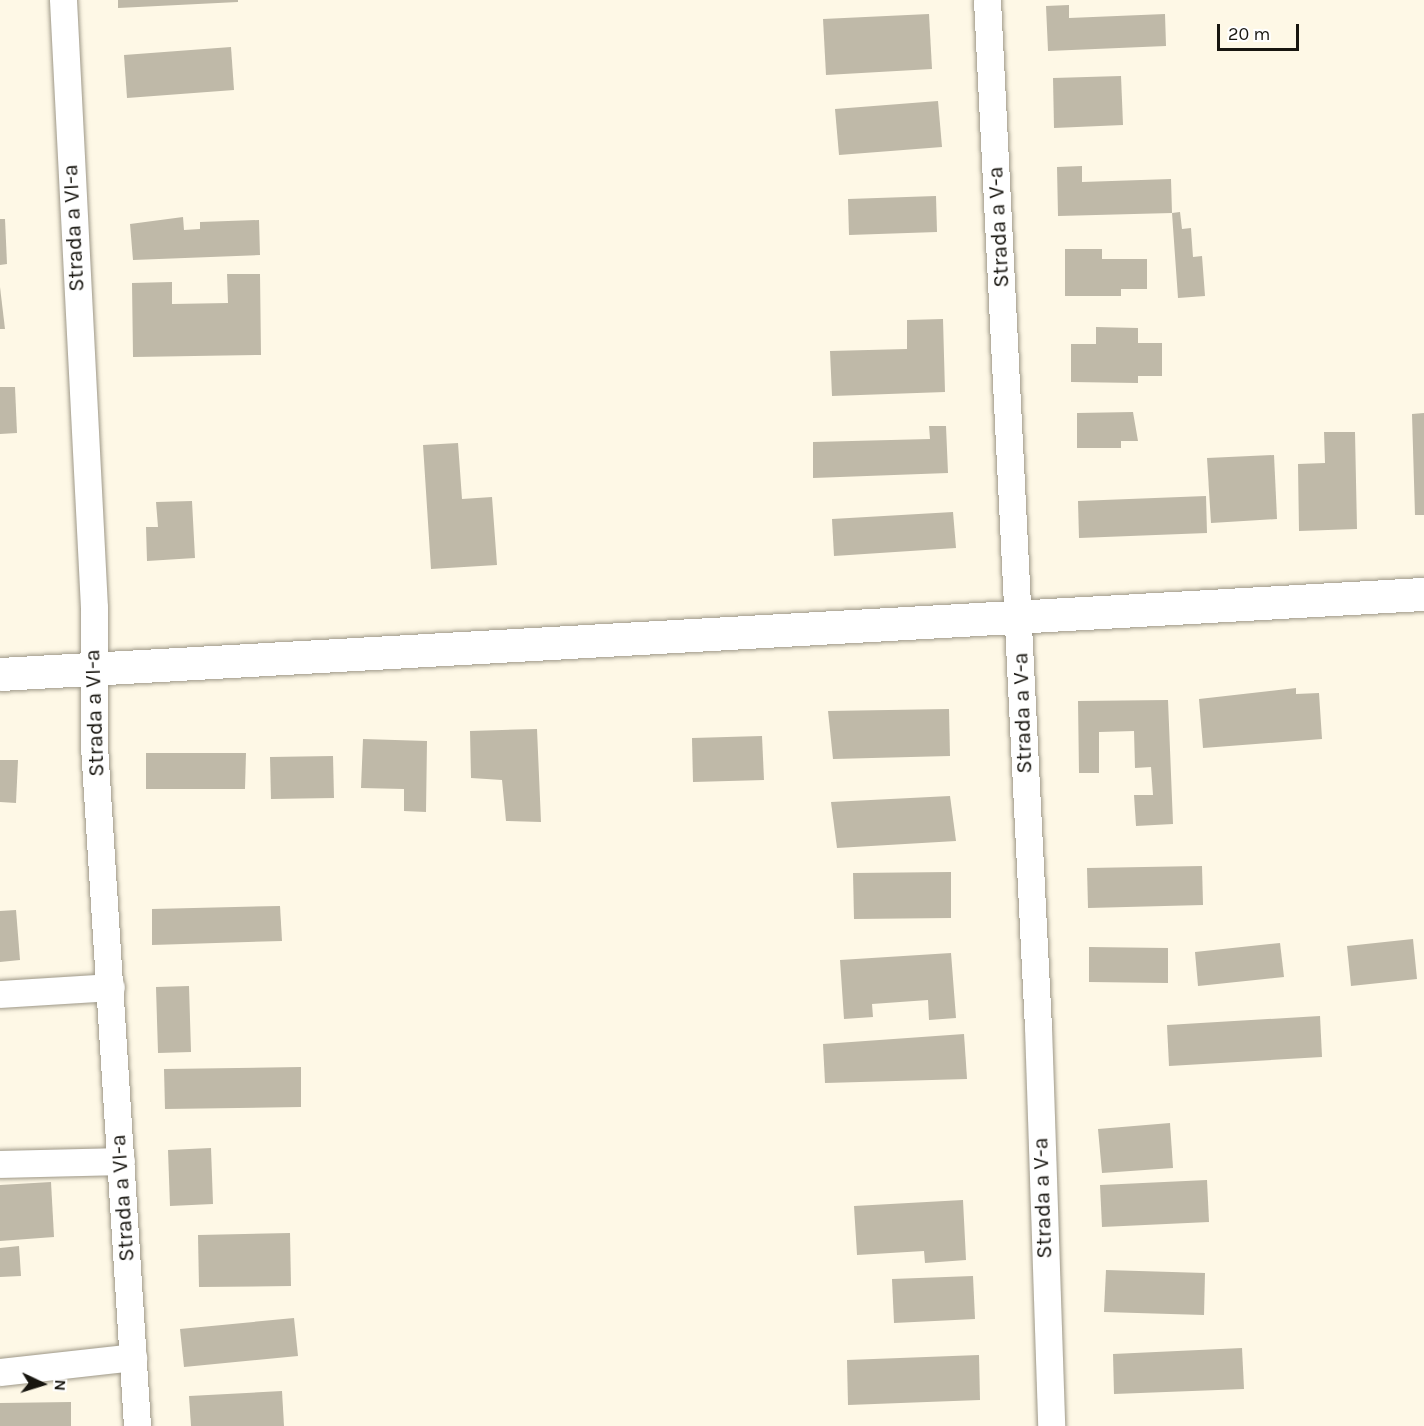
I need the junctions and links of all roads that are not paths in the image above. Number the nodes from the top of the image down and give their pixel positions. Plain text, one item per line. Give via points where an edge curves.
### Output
1 (63, 0) edge
2 (987, 0) edge
3 (1424, 594) edge
4 (1019, 618) junction
5 (92, 669) junction
6 (0, 674) edge
7 (111, 987) junction
8 (0, 994) edge
9 (121, 1161) junction
10 (0, 1164) edge
11 (133, 1357) junction
12 (0, 1372) edge
13 (137, 1426) edge
14 (1051, 1426) edge

1 - 5 street, Strada a VI-a via 94,607
2 - 4 street, Strada a V-a
3 - 4 street
4 - 5 street
4 - 14 street, Strada a V-a
5 - 6 street
5 - 7 street, Strada a VI-a
7 - 8 street
7 - 9 street, Strada a VI-a
9 - 10 street
9 - 11 street, Strada a VI-a
11 - 12 street
11 - 13 street, Strada a VI-a

